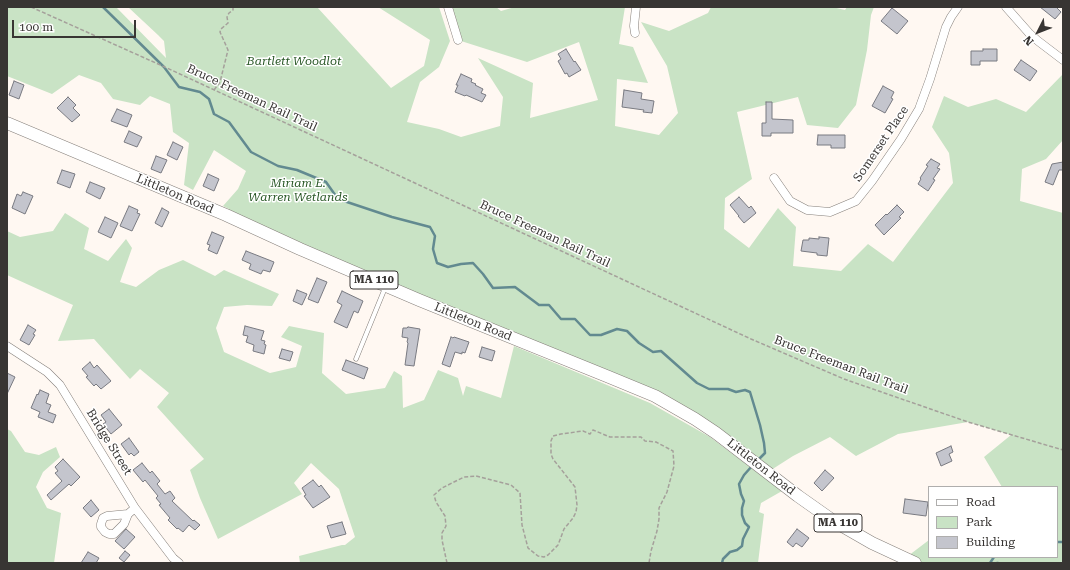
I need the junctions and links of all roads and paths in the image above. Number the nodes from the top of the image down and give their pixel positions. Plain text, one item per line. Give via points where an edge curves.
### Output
1 (31, 7) edge
2 (234, 7) edge
3 (448, 7) edge
4 (636, 7) edge
5 (958, 7) edge
6 (1006, 7) edge
7 (635, 33) dead end
8 (458, 40) dead end
9 (1063, 60) edge
10 (214, 90) junction
11 (7, 123) edge
12 (774, 178) dead end
13 (386, 286) junction
14 (7, 346) edge
15 (356, 359) dead end
16 (1063, 450) edge
17 (135, 508) junction
18 (128, 514) dead end
19 (179, 563) edge
20 (447, 563) edge
21 (649, 563) edge
22 (915, 563) edge

1 - 10 path, Bruce Freeman Rail Trail
2 - 10 path via 227,17 228,23 220,32 228,50 220,82
3 - 8 street
4 - 7 street
5 - 12 street, Somerset Place via 946,27 919,109 901,139 856,201 830,212 807,210 790,201
6 - 9 street via 1029,33
10 - 16 path, Bruce Freeman Rail Trail via 723,326 844,379 968,422
11 - 13 main road, Littleton Road / MA 110 via 226,215
13 - 15 lane
13 - 22 main road, Littleton Road / MA 110 via 655,396 735,446 837,523
14 - 17 street, Bridge Street via 47,372 60,385
17 - 18 street
17 - 19 street, Bridge Street
20 - 21 path via 442,540 446,526 445,516 434,495 442,488 464,478 476,476 511,485 520,493 522,525 528,548 538,556 548,555 558,545 564,529 576,512 577,505 575,487 553,459 551,441 553,436 582,431 590,434 592,430 610,437 641,437 645,441 656,442 673,451 674,466 668,492 659,508 657,531

